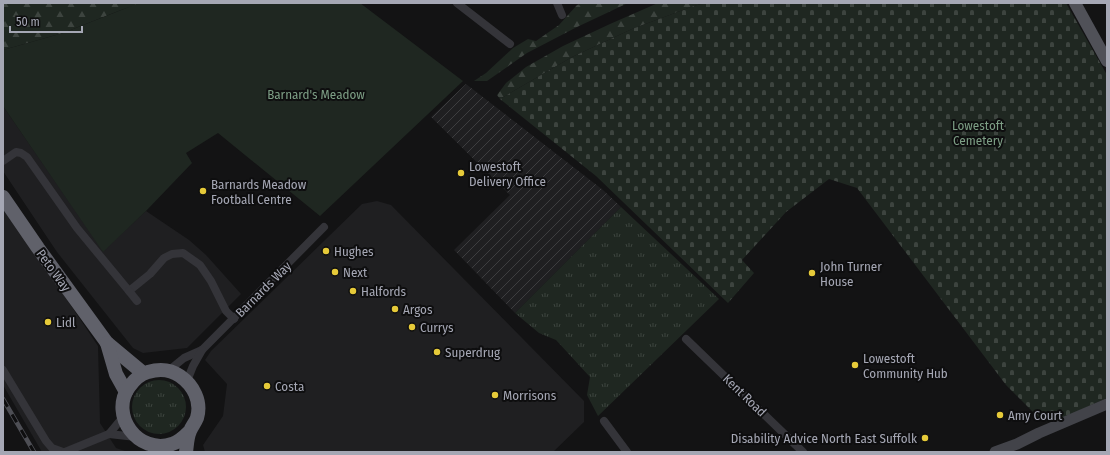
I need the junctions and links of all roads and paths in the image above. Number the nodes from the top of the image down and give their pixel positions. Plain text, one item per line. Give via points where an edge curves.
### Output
1 (457, 3) edge
2 (557, 3) edge
3 (1075, 3) edge
4 (562, 15) dead end
5 (510, 44) dead end
6 (1107, 61) edge
7 (3, 161) edge
8 (3, 197) edge
9 (324, 228) dead end
10 (129, 291) junction
11 (137, 301) dead end
12 (234, 319) junction
13 (686, 339) dead end
14 (106, 343) junction
15 (202, 350) junction
16 (3, 370) edge
17 (168, 370) junction
18 (144, 373) junction
19 (187, 381) junction
20 (126, 392) junction
21 (1107, 404) edge
22 (123, 417) junction
23 (604, 421) dead end
24 (190, 432) junction
25 (109, 434) junction
26 (136, 437) junction
27 (165, 449) edge
28 (64, 452) edge
29 (186, 452) edge
30 (627, 452) edge
31 (803, 452) edge
32 (995, 452) edge

1 - 5 street
2 - 4 street
3 - 6 main road
7 - 10 street via 16,152 26,157 77,228
8 - 14 highway, Peto Way
9 - 12 street, Barnards Way
10 - 11 street
10 - 12 street via 150,274 164,258 172,254 183,254 200,265 212,282 226,311
12 - 15 street, Barnards Way
13 - 31 street, Kent Road
14 - 18 highway, Peto Way
14 - 20 highway, Peto Way via 116,374
15 - 17 street, Barnards Way via 184,358
15 - 19 street, Barnards Way
16 - 28 street via 46,441 52,448
17 - 18 highway
17 - 19 highway
18 - 20 highway via 133,381
19 - 24 highway via 196,395 198,405 197,416
20 - 22 highway via 122,404
21 - 32 street
22 - 25 street
22 - 26 highway
23 - 30 street
24 - 27 highway
24 - 29 highway
25 - 26 street
25 - 28 street
26 - 27 highway

